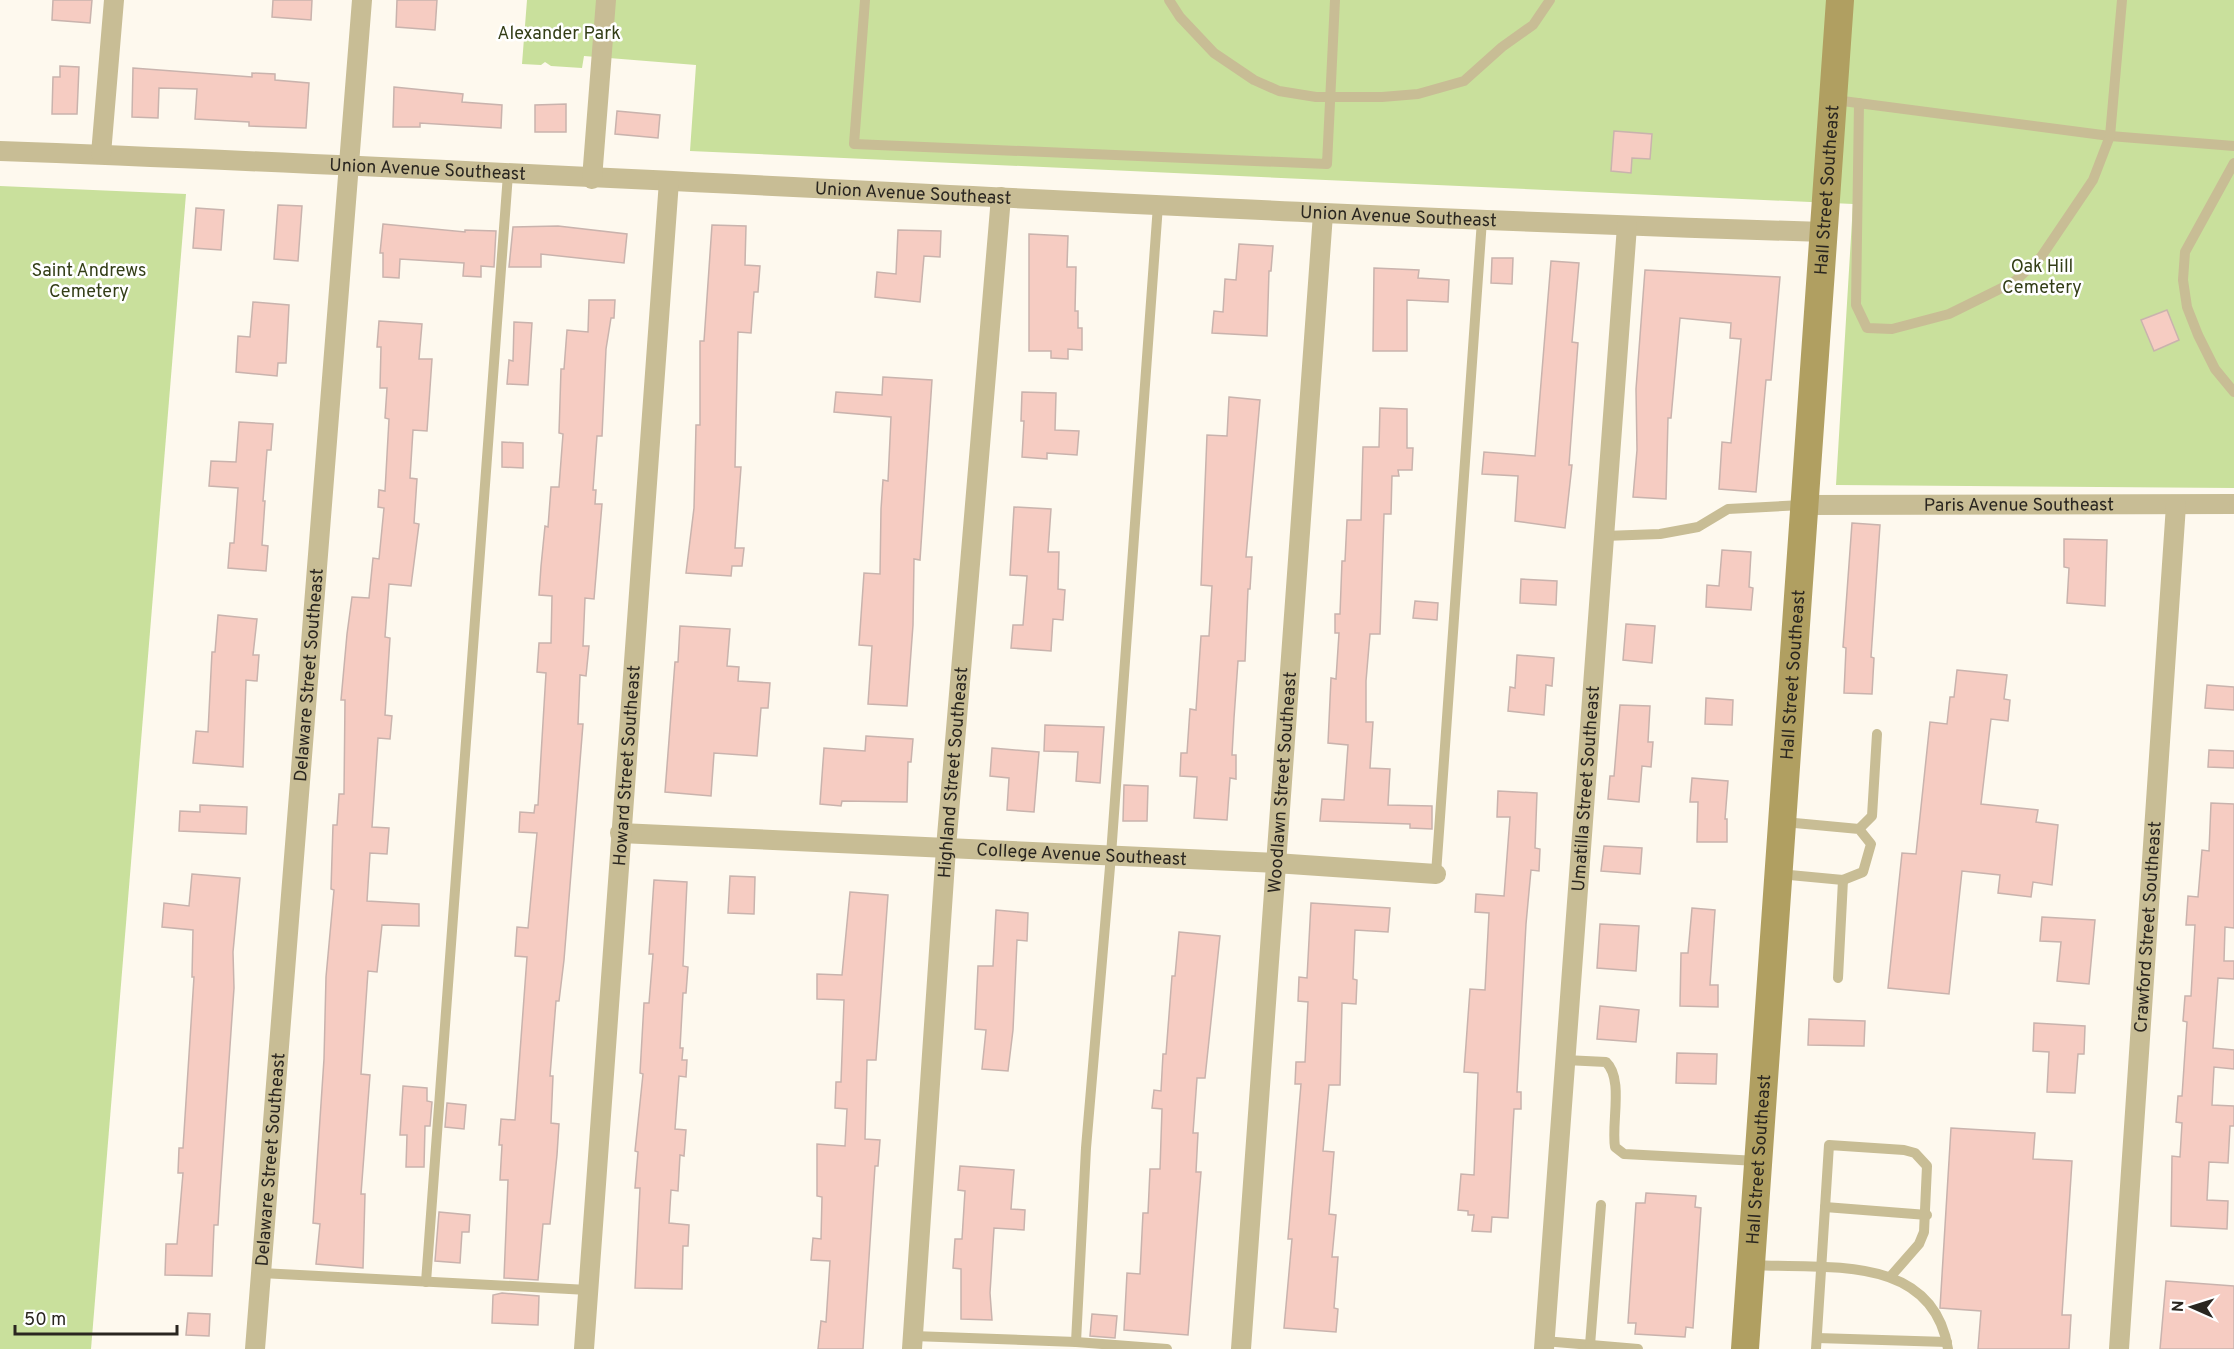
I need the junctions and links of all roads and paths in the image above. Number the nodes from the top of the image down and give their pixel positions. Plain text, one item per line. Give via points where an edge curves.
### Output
1 (114, 0) edge
2 (362, 0) edge
3 (606, 0) edge
4 (865, 0) edge
5 (1169, 0) edge
6 (1335, 0) edge
7 (1550, 0) edge
8 (1840, 0) edge
9 (2122, 0) edge
10 (1331, 97) junction
11 (1847, 101) junction
12 (2110, 136) junction
13 (2234, 146) edge
14 (0, 151) edge
15 (101, 154) junction
16 (2234, 163) edge
17 (349, 165) junction
18 (508, 174) junction
19 (592, 179) junction
20 (669, 181) junction
21 (1000, 197) junction
22 (1158, 205) junction
23 (1323, 214) junction
24 (1482, 220) junction
25 (1627, 226) junction
26 (1824, 232) junction
27 (2234, 392) edge
28 (2234, 504) edge
29 (1804, 505) junction
30 (2176, 505) junction
31 (1604, 536) junction
32 (1877, 734) dead end
33 (1782, 822) junction
34 (1859, 829) junction
35 (620, 833) junction
36 (945, 848) junction
37 (1111, 855) junction
38 (1275, 863) junction
39 (1436, 874) joint
40 (1779, 874) junction
41 (1843, 880) junction
42 (1838, 978) dead end
43 (1565, 1060) junction
44 (1758, 1161) junction
45 (1601, 1205) dead end
46 (1825, 1207) junction
47 (1927, 1215) junction
48 (1751, 1265) junction
49 (1821, 1268) junction
50 (261, 1273) junction
51 (1891, 1276) junction
52 (426, 1282) junction
53 (588, 1290) junction
54 (1076, 1342) junction
55 (913, 1343) edge
56 (1817, 1343) edge
57 (1544, 1345) edge
58 (1590, 1345) junction
59 (1947, 1346) edge
60 (255, 1349) edge
61 (584, 1349) edge
62 (1167, 1349) edge
63 (1241, 1349) edge
64 (1638, 1349) edge
65 (1745, 1349) edge
66 (2120, 1349) edge

1 - 15 street
2 - 17 street, Delaware Street Southeast
3 - 19 street
4 - 10 lane via 854,144 1327,164
5 - 10 lane via 1214,53 1254,80 1279,91
6 - 10 lane
7 - 10 lane via 1533,25 1464,81 1418,94
8 - 11 main road, Hall Street Southeast
9 - 12 lane
11 - 12 lane
11 - 12 lane via 1856,305 1867,328 1892,329 1949,314 2014,282 2041,257 2093,180
11 - 26 main road, Hall Street Southeast
12 - 13 lane
14 - 15 street, Union Avenue Southeast
15 - 17 street, Union Avenue Southeast
16 - 27 lane via 2185,252 2183,280 2187,308 2198,334 2215,369
17 - 18 street, Union Avenue Southeast
17 - 50 street, Delaware Street Southeast
18 - 19 street, Union Avenue Southeast
18 - 52 lane
19 - 20 street, Union Avenue Southeast
20 - 21 street, Union Avenue Southeast
20 - 35 street, Howard Street Southeast
21 - 22 street, Union Avenue Southeast
21 - 36 street, Highland Street Southeast
22 - 23 street, Union Avenue Southeast
22 - 37 lane
23 - 24 street, Union Avenue Southeast
23 - 38 street, Woodlawn Street Southeast
24 - 25 street, Union Avenue Southeast
24 - 39 lane
25 - 26 street, Union Avenue Southeast
25 - 31 street, Umatilla Street Southeast
26 - 29 main road, Hall Street Southeast
28 - 30 street, Paris Avenue Southeast
29 - 30 street, Paris Avenue Southeast
29 - 31 lane via 1728,509 1698,527 1660,534
29 - 33 main road, Hall Street Southeast
30 - 66 street, Crawford Street Southeast
31 - 43 street, Umatilla Street Southeast
32 - 34 lane via 1872,816
33 - 34 lane
33 - 40 main road, Hall Street Southeast
34 - 41 lane via 1871,844 1863,872
35 - 36 street, College Avenue Southeast
35 - 53 street, Howard Street Southeast
36 - 37 street, College Avenue Southeast
36 - 55 street, Highland Street Southeast
37 - 38 street, College Avenue Southeast
37 - 54 lane via 1086,1148
38 - 39 street, College Avenue Southeast
38 - 63 street, Woodlawn Street Southeast
40 - 41 lane
40 - 44 main road, Hall Street Southeast
41 - 42 lane
43 - 44 lane via 1606,1062 1613,1068 1613,1136 1615,1147 1624,1154
43 - 57 street, Umatilla Street Southeast
44 - 48 main road, Hall Street Southeast
45 - 58 lane
46 - 47 lane
46 - 47 lane via 1829,1145 1904,1150 1915,1153 1927,1166
46 - 49 lane
47 - 51 lane via 1919,1244
48 - 49 lane
48 - 65 main road, Hall Street Southeast
49 - 51 lane
49 - 56 lane
50 - 52 lane
50 - 60 street, Delaware Street Southeast
51 - 59 lane via 1910,1286 1941,1319
52 - 53 lane
53 - 61 street, Howard Street Southeast
54 - 55 lane
54 - 62 lane
56 - 59 lane
57 - 58 lane
58 - 64 lane

